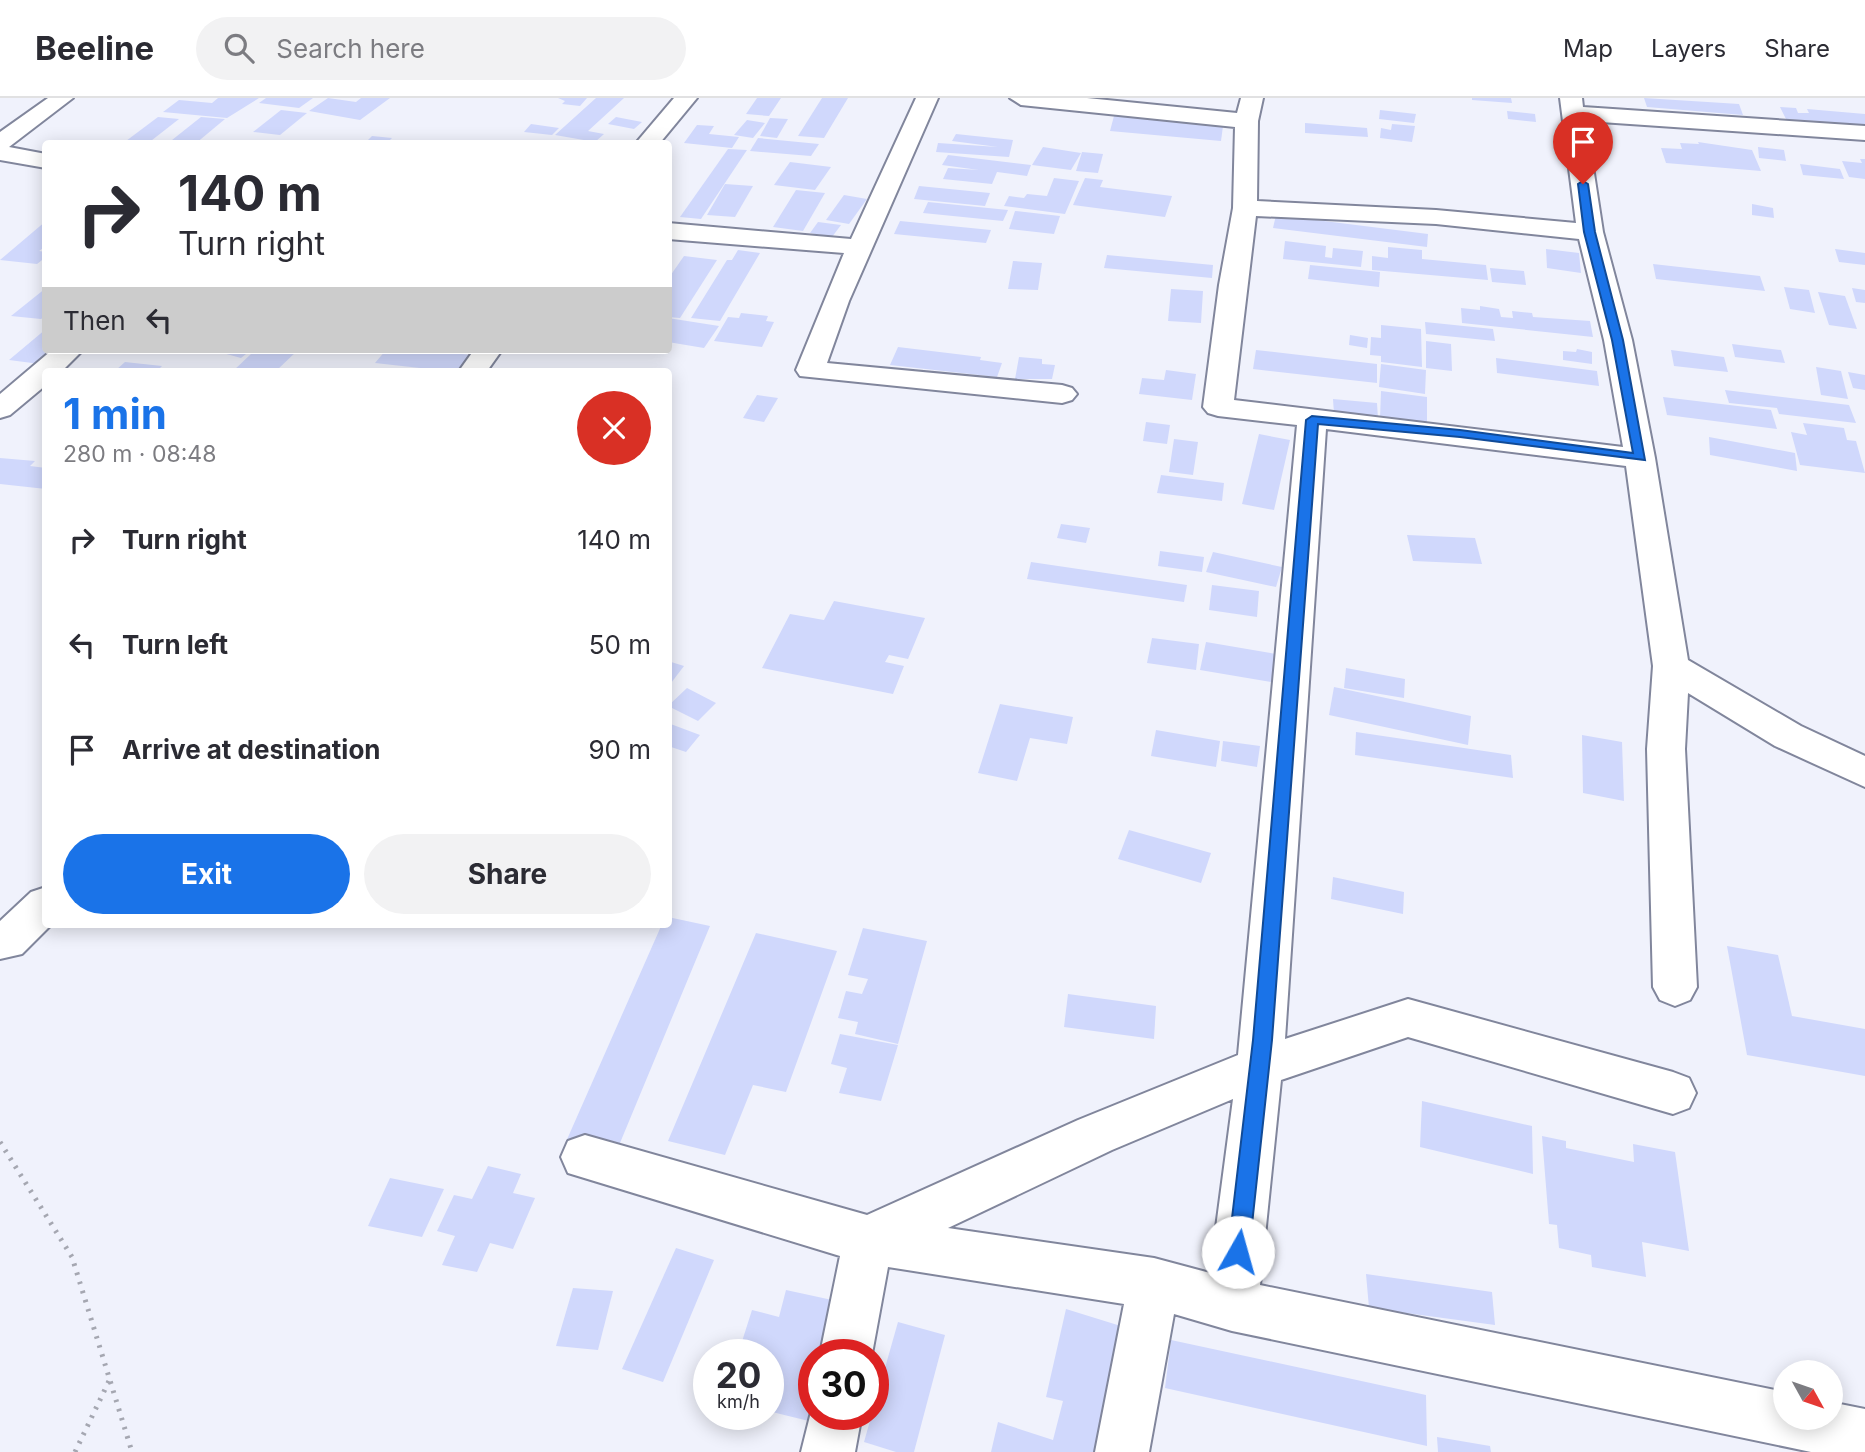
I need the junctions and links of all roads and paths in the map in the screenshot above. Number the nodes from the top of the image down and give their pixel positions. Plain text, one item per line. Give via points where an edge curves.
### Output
1 (62, 98) edge
2 (686, 98) edge
3 (927, 98) edge
4 (1021, 98) edge
5 (1572, 106) edge
6 (1249, 109) edge
7 (1865, 133) edge
8 (649, 140) edge
9 (0, 143) edge
10 (0, 153) edge
11 (42, 159) edge
12 (1245, 208) junction
13 (672, 231) edge
14 (1590, 232) junction
15 (860, 247) junction
16 (64, 354) edge
17 (48, 368) edge
18 (42, 373) edge
19 (0, 379) edge
20 (30, 383) junction
21 (1062, 394) dead end
22 (0, 409) edge
23 (1312, 420) junction
24 (1640, 458) junction
25 (1671, 666) junction
26 (1865, 773) edge
27 (42, 908) edge
28 (0, 942) edge
29 (1675, 988) dead end
30 (1260, 1067) junction
31 (1673, 1093) dead end
32 (0, 1142) edge
33 (585, 1157) dead end
34 (868, 1240) junction
35 (1154, 1283) junction
36 (1232, 1305) junction
37 (849, 1339) edge
38 (110, 1380) junction
39 (832, 1430) edge
40 (1865, 1436) edge
41 (75, 1452) edge
42 (132, 1452) edge
43 (828, 1452) edge
44 (1122, 1452) edge

1 - 9 street
2 - 8 street
3 - 15 street
4 - 6 street
5 - 7 street
5 - 14 street
6 - 12 street
10 - 11 street
12 - 14 street via 1436,217
12 - 23 street via 1217,407
13 - 15 street
14 - 24 street via 1618,340
15 - 21 street via 810,370
16 - 17 street
18 - 20 street
19 - 20 street
20 - 22 street
23 - 24 street via 1460,433
23 - 30 street
24 - 25 street
25 - 26 street via 1788,736
25 - 29 street via 1666,749
27 - 28 street via 7,941
30 - 31 street via 1408,1018
30 - 34 street via 1095,1135
30 - 36 street
32 - 38 path via 72,1257
33 - 34 street
34 - 35 street
34 - 37 street
35 - 36 street
35 - 44 street
36 - 40 street
38 - 41 path
38 - 42 path
39 - 43 street

